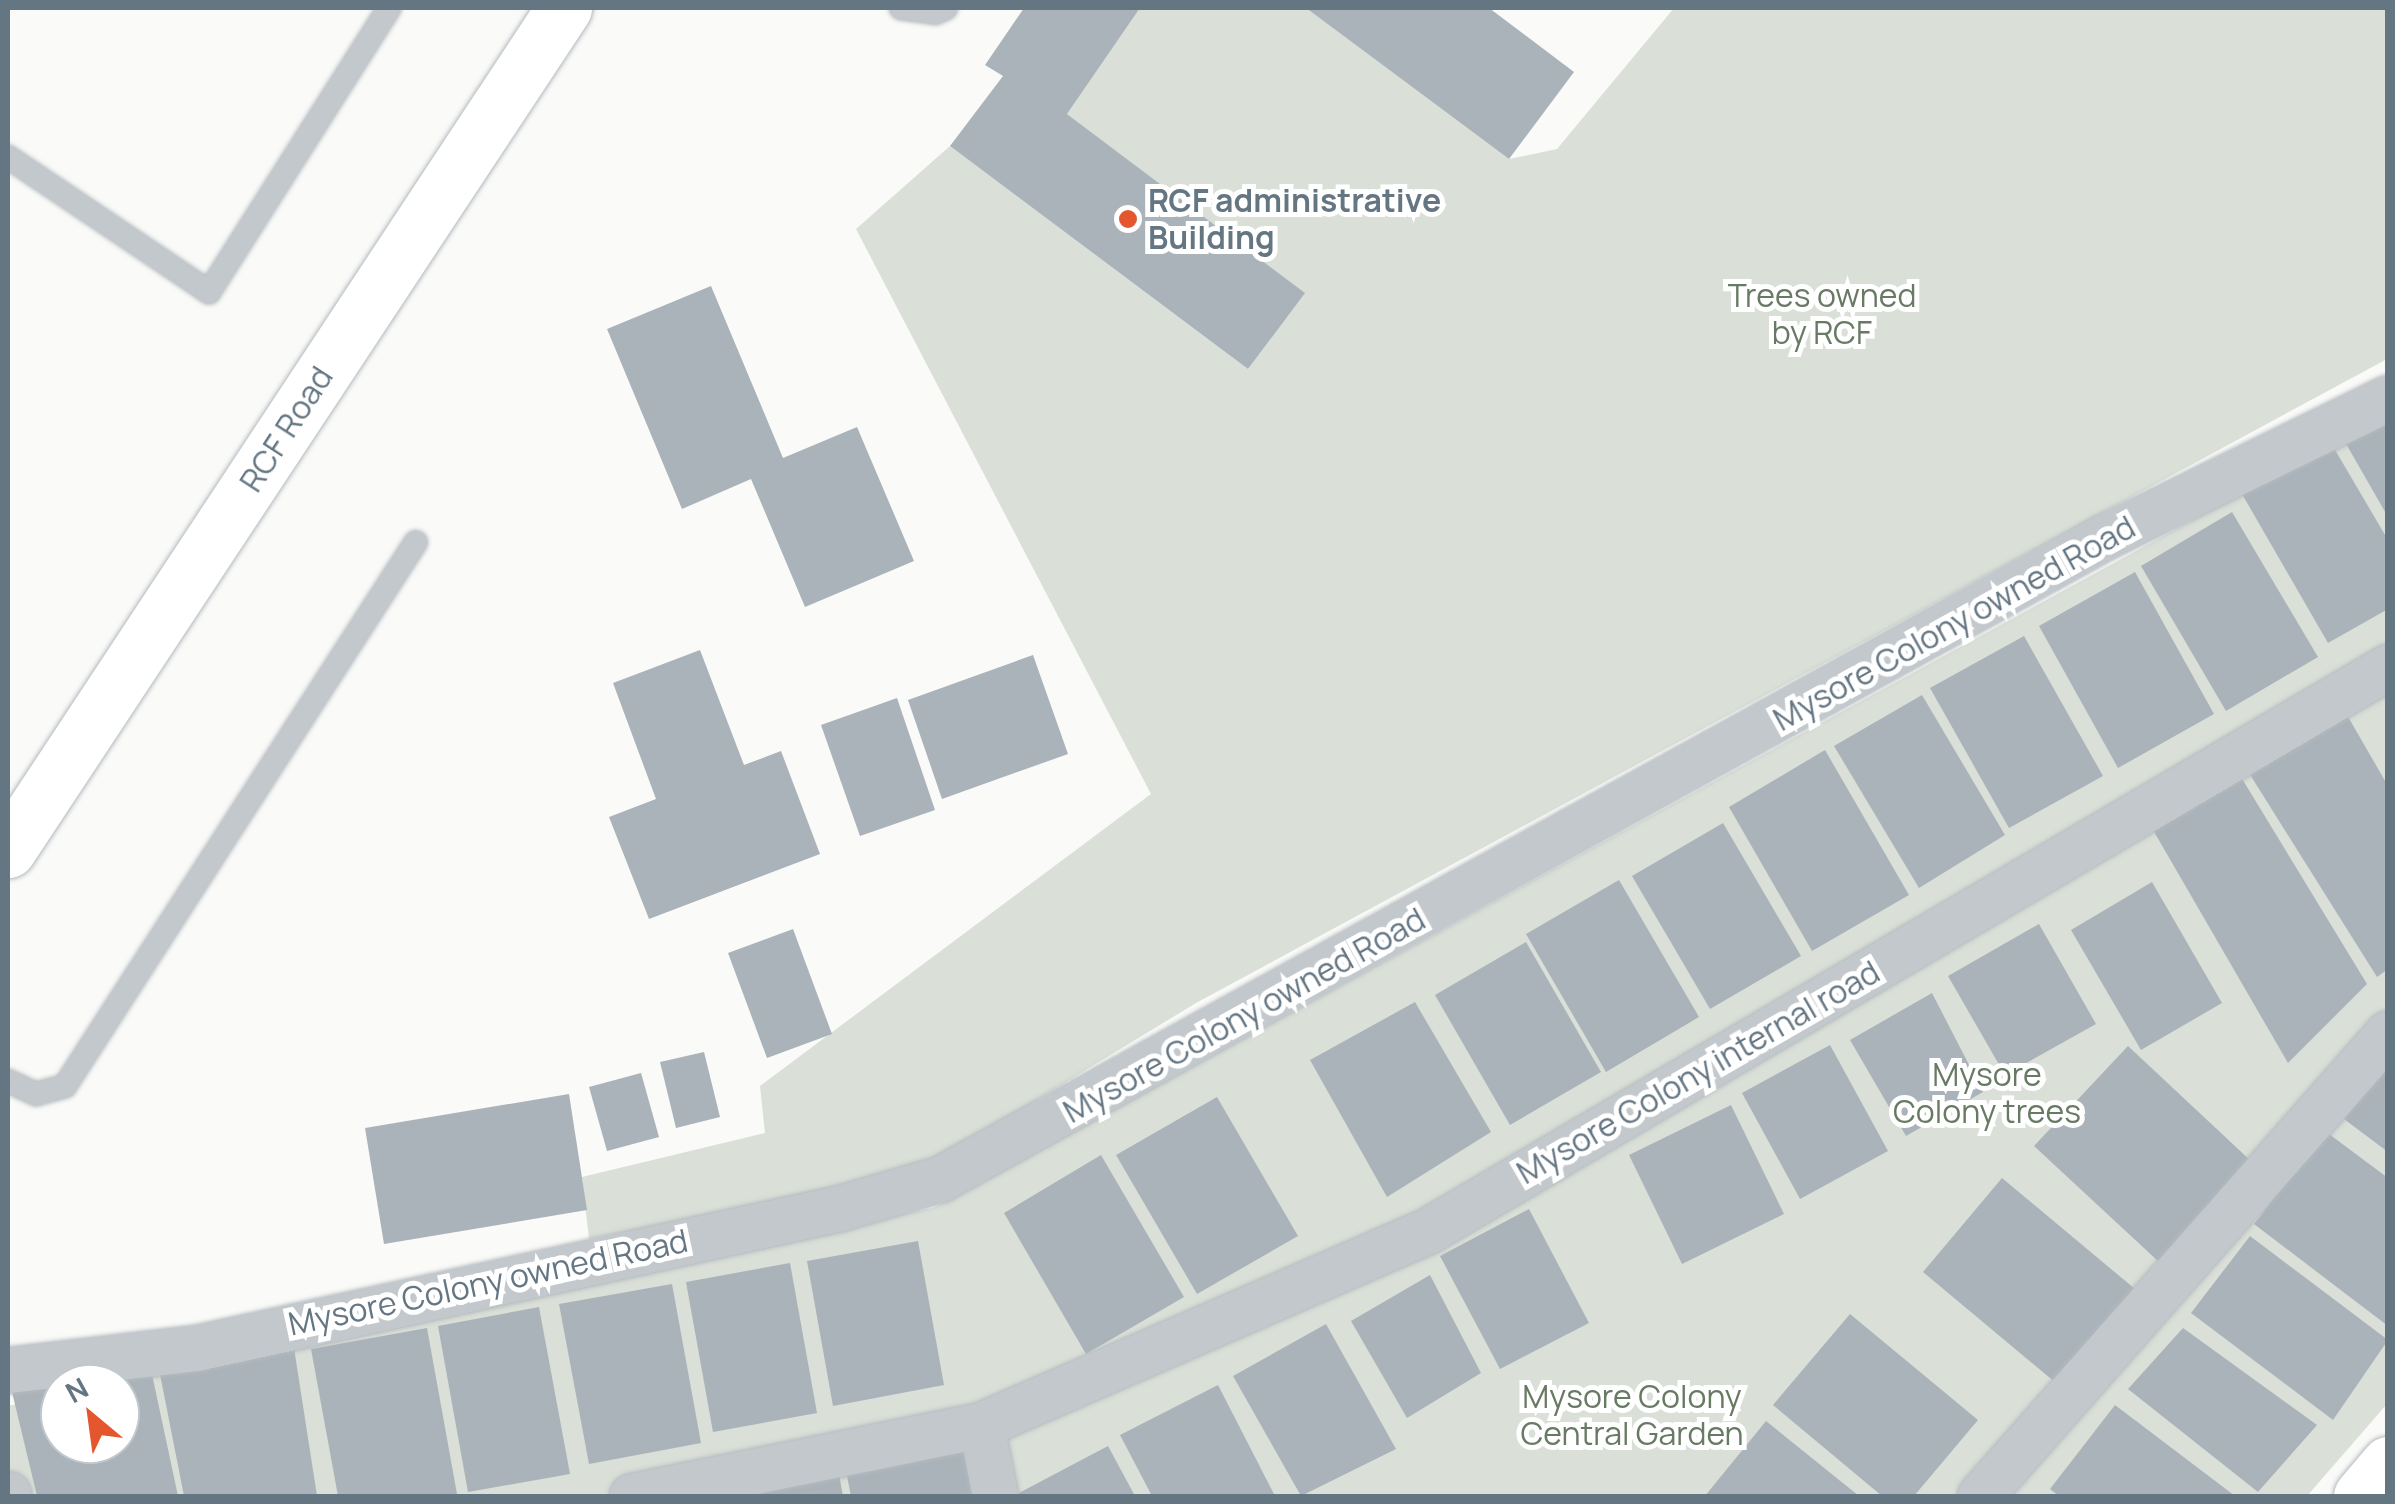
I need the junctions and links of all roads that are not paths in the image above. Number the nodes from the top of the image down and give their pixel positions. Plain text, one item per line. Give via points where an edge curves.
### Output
1 (389, 8) edge
2 (564, 8) edge
3 (901, 8) edge
4 (946, 8) edge
5 (8, 157) edge
6 (2388, 398) edge
7 (416, 542) dead end
8 (2388, 667) edge
9 (8, 850) edge
10 (2388, 1034) edge
11 (8, 1080) edge
12 (8, 1370) edge
13 (981, 1425) junction
14 (2388, 1464) edge
15 (632, 1496) edge
16 (996, 1496) edge
17 (1980, 1496) edge
18 (2361, 1496) edge

1 - 5 lane via 208,292
2 - 9 main road, RCF Road
3 - 4 lane
6 - 12 street, Mysore Colony owned Road via 2102,538 940,1179 840,1208 196,1348
7 - 11 lane via 65,1086 36,1094
8 - 13 street, Mysore Colony internal road via 1429,1230
10 - 17 street
13 - 15 street, Mysore Colony internal road
13 - 16 street
14 - 18 main road

